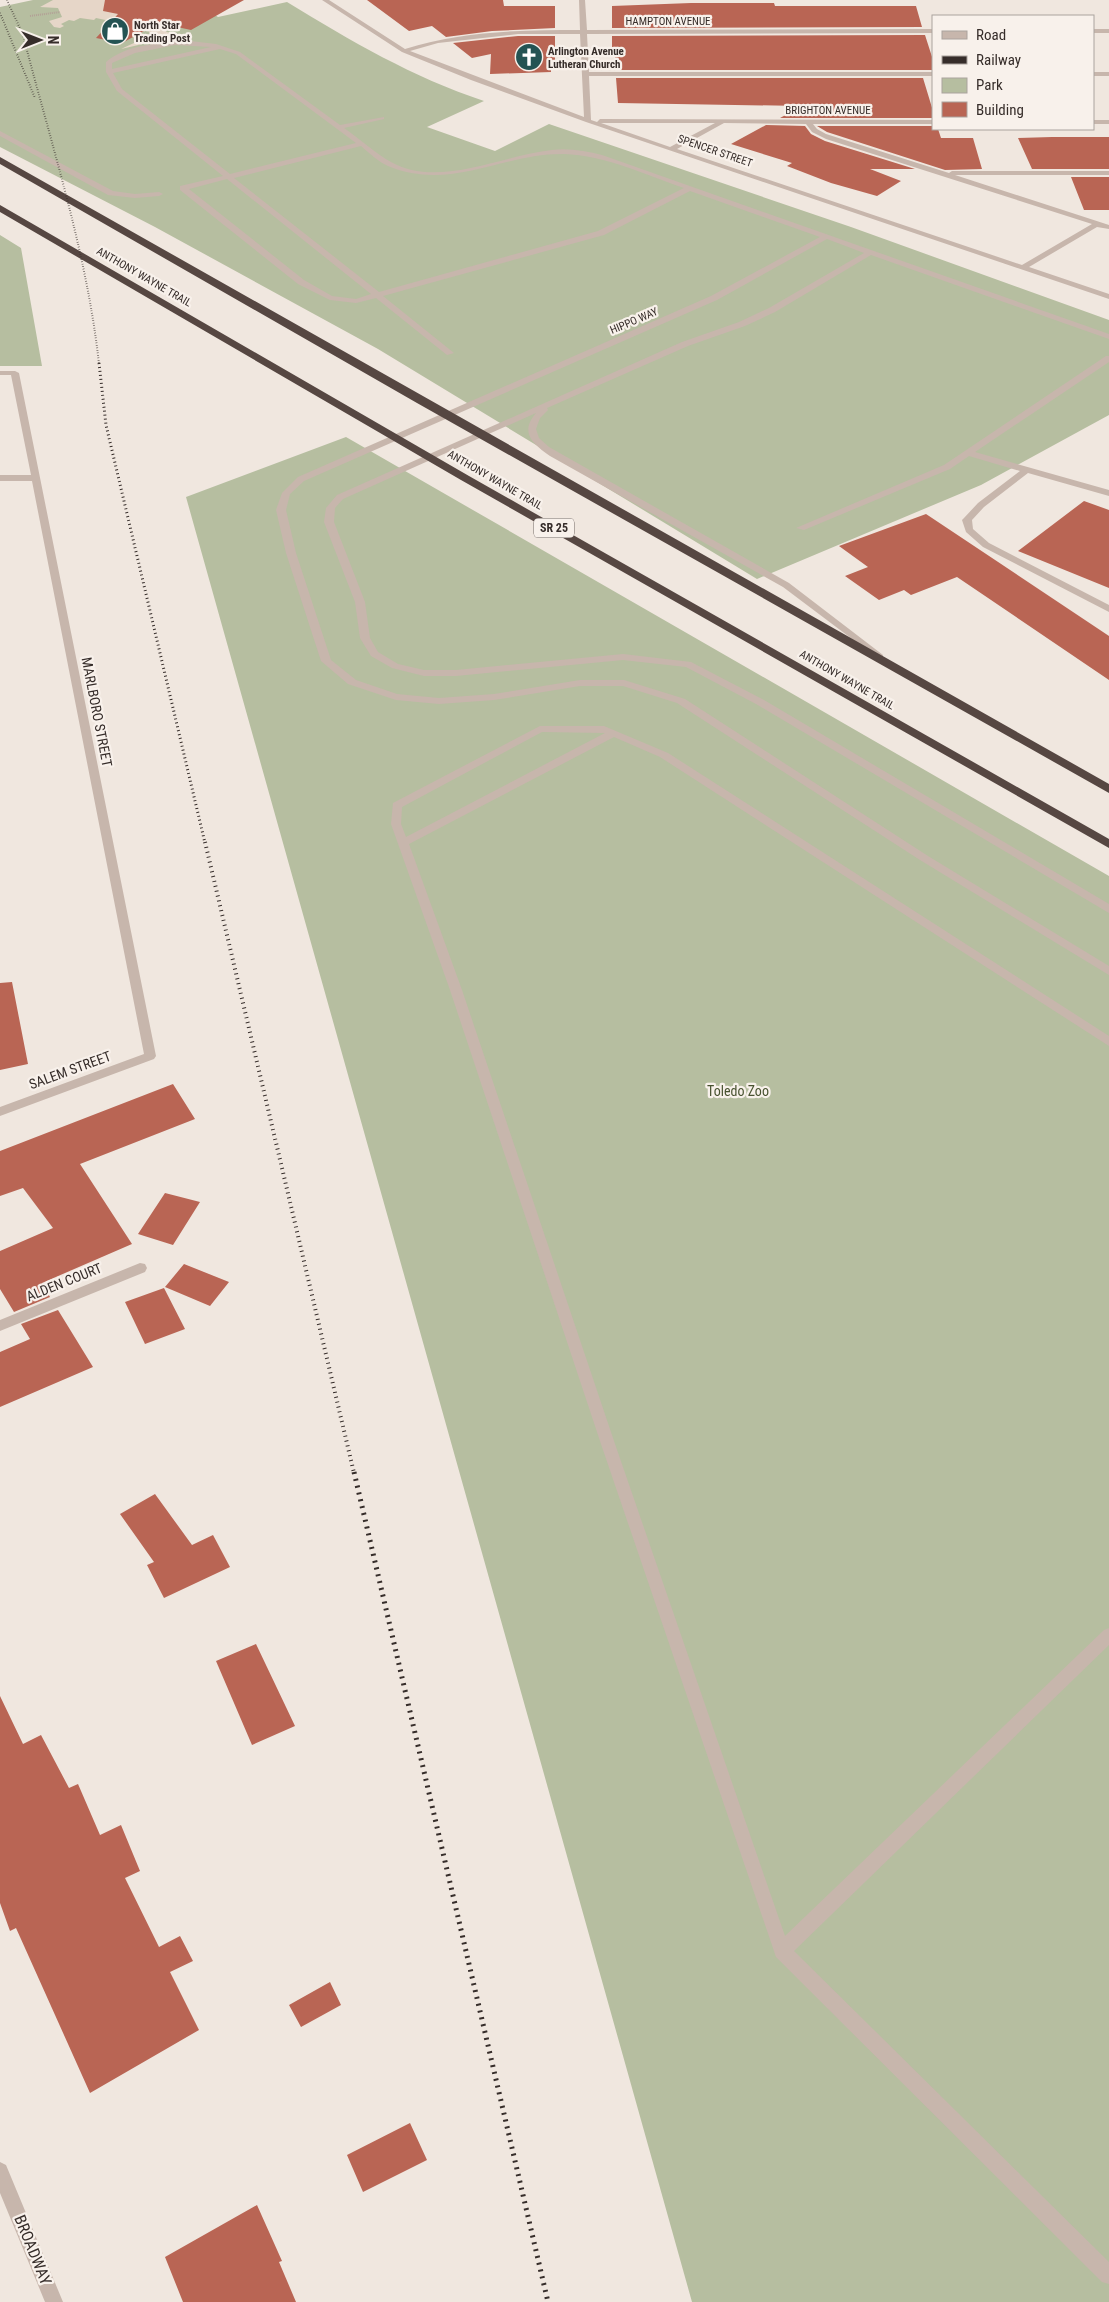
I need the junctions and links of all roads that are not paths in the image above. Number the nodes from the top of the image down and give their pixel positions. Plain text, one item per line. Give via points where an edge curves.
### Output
1 (325, 0) edge
2 (582, 0) edge
3 (584, 31) junction
4 (932, 31) edge
5 (1094, 31) edge
6 (1109, 31) edge
7 (220, 47) junction
8 (404, 50) junction
9 (109, 72) junction
10 (586, 74) junction
11 (932, 74) edge
12 (1094, 74) edge
13 (1109, 74) edge
14 (382, 118) dead end
15 (588, 121) junction
16 (723, 122) junction
17 (809, 122) junction
18 (932, 122) edge
19 (1094, 122) edge
20 (1109, 122) edge
21 (339, 127) junction
22 (0, 133) edge
23 (362, 144) junction
24 (673, 148) junction
25 (0, 160) edge
26 (940, 173) junction
27 (1109, 173) edge
28 (229, 177) junction
29 (690, 188) junction
30 (159, 194) dead end
31 (0, 208) edge
32 (1106, 226) edge
33 (827, 236) junction
34 (871, 252) junction
35 (1024, 267) junction
36 (376, 296) junction
37 (1109, 296) edge
38 (1109, 337) edge
39 (450, 353) dead end
40 (1109, 358) edge
41 (0, 373) edge
42 (552, 404) junction
43 (444, 415) junction
44 (480, 435) junction
45 (395, 437) junction
46 (968, 453) junction
47 (431, 458) junction
48 (1027, 469) junction
49 (0, 478) edge
50 (37, 478) junction
51 (1109, 493) edge
52 (801, 528) dead end
53 (1109, 609) edge
54 (894, 668) junction
55 (614, 733) junction
56 (1109, 789) edge
57 (403, 843) junction
58 (1109, 844) edge
59 (1109, 910) edge
60 (1109, 971) edge
61 (1109, 1042) edge
62 (150, 1056) joint
63 (0, 1112) edge
64 (140, 1268) dead end
65 (0, 1326) edge
66 (1109, 1635) edge
67 (782, 1952) junction
68 (0, 2171) edge
69 (1109, 2275) edge
70 (54, 2302) edge

1 - 8 street, SPENCER STREET
2 - 3 street
3 - 4 street, HAMPTON AVENUE
3 - 8 street, HAMPTON AVENUE via 477,36 437,41
3 - 10 street
5 - 6 street
7 - 9 street
7 - 9 street via 186,42 123,54 109,62
7 - 21 street via 238,53
8 - 15 street, SPENCER STREET via 446,69
9 - 28 street via 119,90
10 - 11 street
10 - 15 street
12 - 13 street
14 - 21 street
15 - 16 street, BRIGHTON AVENUE
15 - 24 street, SPENCER STREET
16 - 17 street, BRIGHTON AVENUE
16 - 24 street, BRIGHTON AVENUE
17 - 18 street, BRIGHTON AVENUE
17 - 26 street via 816,132
19 - 20 street
21 - 23 street
22 - 30 street via 112,193 135,196
23 - 28 street
23 - 29 street via 389,164 419,174 447,175 538,154 571,152 602,157
24 - 35 street, SPENCER STREET
25 - 43 highway
26 - 27 street
26 - 32 street
28 - 36 street
28 - 36 street via 183,188 301,282 330,298 344,301
29 - 33 street
29 - 36 street via 601,234
31 - 45 highway, ANTHONY WAYNE TRAIL / SR 25
32 - 35 street via 1095,225
33 - 34 street
33 - 43 street, HIPPO WAY via 714,298
34 - 38 street
34 - 42 street via 772,310 685,344
35 - 37 street, SPENCER STREET
36 - 39 street
40 - 46 street
41 - 50 street, MARLBORO STREET via 15,373
42 - 44 street
42 - 54 street via 534,418 531,430 536,442 786,585
43 - 44 highway
43 - 45 street, HIPPO WAY
44 - 47 street
44 - 54 highway
45 - 47 highway, ANTHONY WAYNE TRAIL / SR 25
45 - 60 street, HIPPO WAY via 301,479 286,492 281,510 326,661 352,682 396,697 440,701 494,698 580,683 624,683 681,701 924,858
46 - 48 street
46 - 52 street via 947,467
47 - 58 highway, ANTHONY WAYNE TRAIL / SR 25
47 - 59 street via 357,488 340,497 331,508 329,522 360,602 366,638 374,654 395,666 424,673 483,672 623,657 688,664 760,702
48 - 51 street
48 - 53 street via 981,505 967,520 969,530 986,545
49 - 50 street
50 - 62 street, MARLBORO STREET
54 - 56 highway
55 - 57 street
55 - 57 street via 604,729 540,729 397,805 396,824
55 - 61 street via 664,755
57 - 67 street via 456,990
62 - 63 street, SALEM STREET
64 - 65 street, ALDEN COURT
66 - 67 street
67 - 69 street
68 - 70 street, BROADWAY

